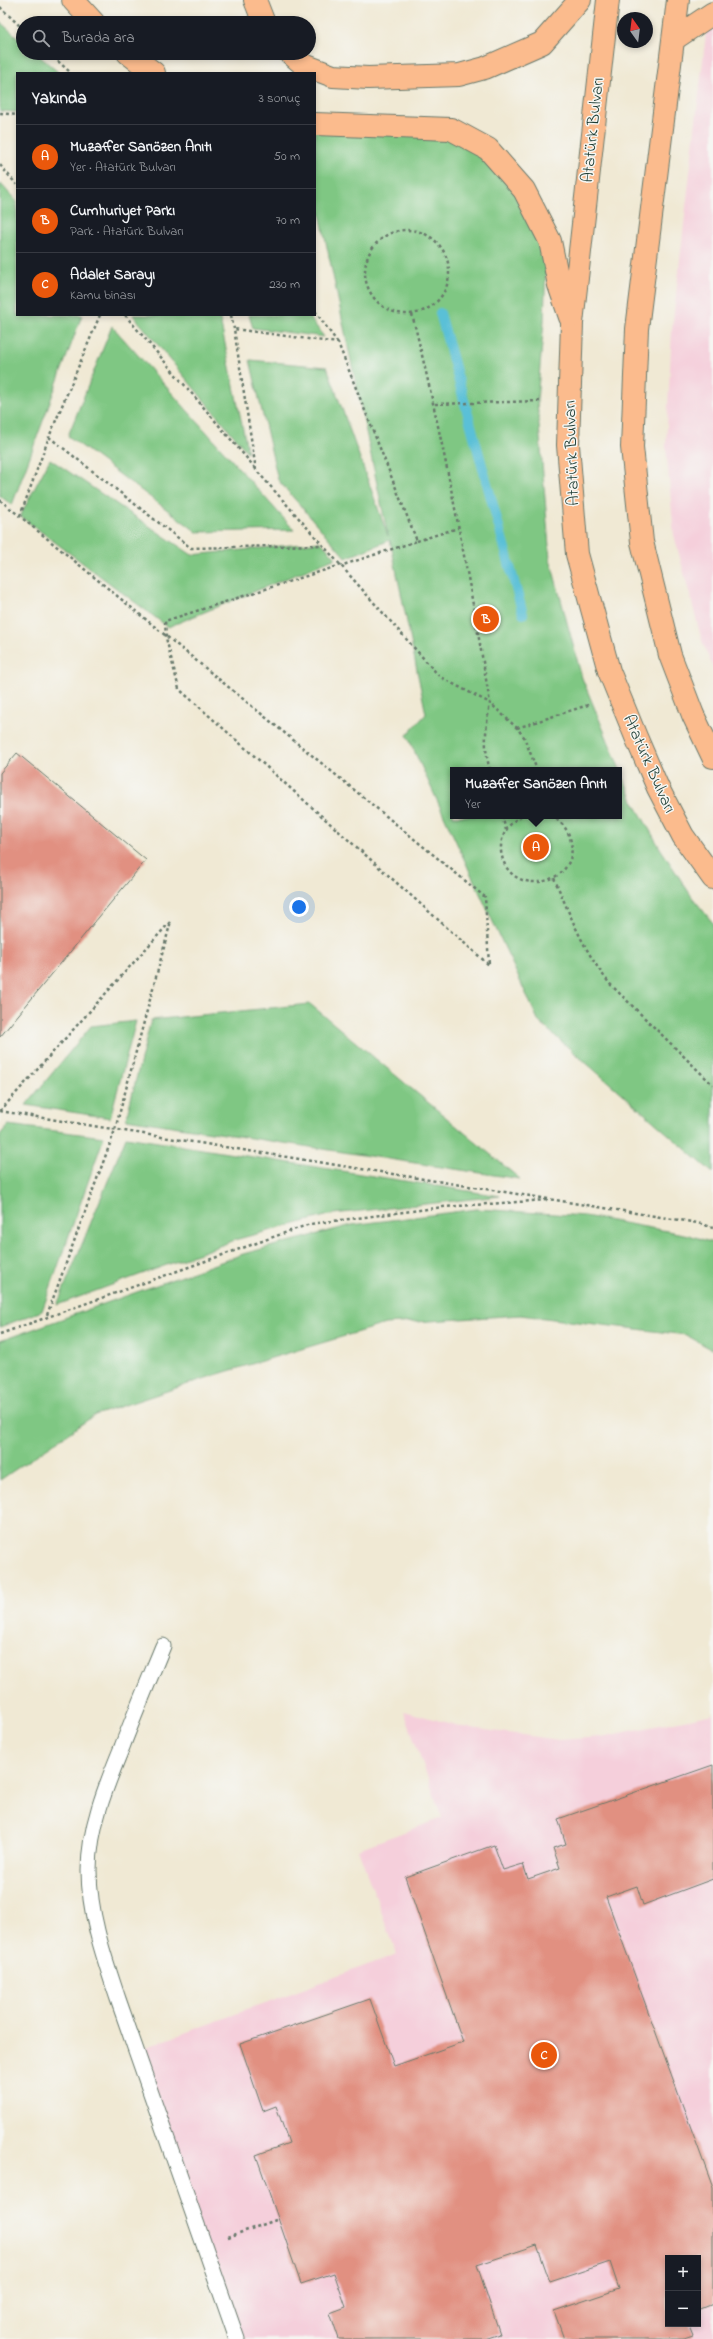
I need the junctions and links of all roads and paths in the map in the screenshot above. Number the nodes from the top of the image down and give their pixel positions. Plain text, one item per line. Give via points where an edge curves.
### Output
1 (73, 0) edge
2 (255, 0) edge
3 (580, 0) edge
4 (608, 0) edge
5 (678, 0) edge
6 (0, 8) edge
7 (713, 13) edge
8 (88, 16) edge
9 (261, 16) edge
10 (16, 23) edge
11 (674, 39) junction
12 (57, 60) edge
13 (137, 60) edge
14 (298, 60) edge
15 (70, 72) edge
16 (153, 72) edge
17 (0, 113) edge
18 (16, 115) edge
19 (316, 124) edge
20 (0, 165) edge
21 (16, 184) edge
22 (316, 312) edge
23 (412, 314) junction
24 (100, 316) edge
25 (126, 316) edge
26 (231, 316) edge
27 (572, 323) junction
28 (234, 329) junction
29 (338, 343) junction
30 (570, 402) junction
31 (435, 404) junction
32 (49, 437) junction
33 (256, 470) junction
34 (0, 500) edge
35 (20, 516) junction
36 (458, 528) junction
37 (417, 541) junction
38 (322, 545) junction
39 (341, 566) junction
40 (166, 638) junction
41 (618, 694) junction
42 (490, 703) junction
43 (517, 728) junction
44 (713, 757) edge
45 (489, 767) edge
46 (536, 767) edge
47 (503, 819) edge
48 (518, 819) edge
49 (556, 819) edge
50 (506, 830) junction
51 (554, 878) junction
52 (713, 878) edge
53 (713, 1085) edge
54 (0, 1111) edge
55 (115, 1130) junction
56 (554, 1200) junction
57 (713, 1228) edge
58 (47, 1316) junction
59 (0, 1334) edge
60 (163, 1646) dead end
61 (279, 2219) dead end
62 (204, 2246) junction
63 (237, 2339) edge

1 - 8 main road
2 - 9 main road
3 - 14 main road via 542,43 485,68 459,75 368,78 333,76 304,65
4 - 27 main road, Atatürk Bulvarı
5 - 11 main road
6 - 10 path
7 - 11 main road
11 - 44 main road via 637,328 632,446 642,542 670,655 693,715
12 - 15 path
13 - 16 main road
17 - 18 path
19 - 27 main road via 451,129 488,149 524,190 550,241 559,286
20 - 21 path
22 - 29 path
23 - 23 path via 429,308 441,297 448,281 448,264 442,249 430,237 414,230 397,231 382,238 370,251 365,267 366,284 380,305 396,312
23 - 31 path
24 - 32 path
25 - 33 path
26 - 28 path
27 - 30 main road, Atatürk Bulvarı
28 - 29 path
28 - 33 path
29 - 37 path
30 - 31 path
30 - 41 main road, Atatürk Bulvarı via 568,445 577,554 609,671
31 - 36 path
32 - 35 path
32 - 38 path via 191,548
33 - 38 path
34 - 35 path
35 - 40 path
36 - 37 path
36 - 42 path via 468,569
37 - 39 path
38 - 39 path
39 - 40 path via 165,621
39 - 42 path via 440,677
40 - 40 path via 485,897 489,965 179,689
41 - 43 path
41 - 52 main road, Atatürk Bulvarı via 658,788 684,836
42 - 43 path
42 - 45 path via 484,740
43 - 46 path via 524,737
47 - 50 path
48 - 50 path
49 - 51 path via 568,835 571,849 568,862
50 - 51 path via 501,851 509,870 527,882 541,883
51 - 53 path via 587,952 597,968 610,984
54 - 55 path
54 - 55 path via 171,921
55 - 56 path
55 - 58 path
56 - 57 path via 698,1223
56 - 58 path via 443,1207 310,1224
58 - 59 path
60 - 62 lane via 106,1788 93,1832 89,1869 92,1910 102,1952
61 - 62 path
62 - 63 lane

